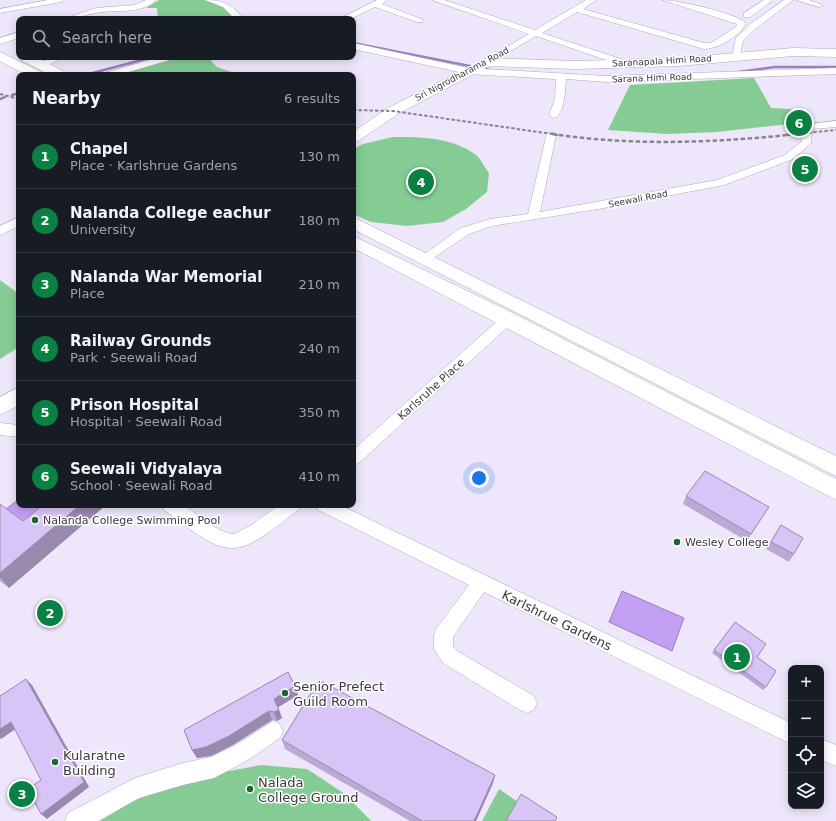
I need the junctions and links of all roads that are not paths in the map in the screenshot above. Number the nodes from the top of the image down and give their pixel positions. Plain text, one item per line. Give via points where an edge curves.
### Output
1 (61, 0) edge
2 (152, 0) edge
3 (209, 0) edge
4 (384, 0) edge
5 (436, 0) edge
6 (592, 0) edge
7 (666, 0) edge
8 (769, 0) edge
9 (789, 0) edge
10 (800, 0) edge
11 (374, 4) junction
12 (819, 5) dead end
13 (576, 9) junction
14 (0, 11) edge
15 (747, 15) dead end
16 (77, 16) edge
17 (237, 16) edge
18 (349, 16) edge
19 (420, 20) dead end
20 (536, 32) junction
21 (16, 36) edge
22 (0, 43) edge
23 (356, 46) edge
24 (16, 52) edge
25 (836, 53) edge
26 (0, 56) edge
27 (736, 57) junction
28 (29, 60) edge
29 (55, 60) edge
30 (160, 60) edge
31 (627, 64) junction
32 (477, 66) junction
33 (38, 70) edge
34 (836, 71) edge
35 (118, 72) edge
36 (561, 76) junction
37 (554, 115) dead end
38 (836, 124) edge
39 (551, 135) dead end
40 (356, 136) edge
41 (533, 215) junction
42 (16, 223) edge
43 (356, 224) edge
44 (0, 231) edge
45 (356, 242) edge
46 (425, 258) junction
47 (508, 318) junction
48 (16, 397) edge
49 (0, 407) edge
50 (0, 429) edge
51 (16, 431) edge
52 (356, 456) edge
53 (836, 467) edge
54 (836, 490) edge
55 (174, 508) edge
56 (288, 508) edge
57 (330, 508) edge
58 (481, 582) junction
59 (527, 703) dead end
60 (273, 731) dead end
61 (788, 733) edge
62 (824, 750) edge
63 (836, 756) edge
64 (76, 821) edge

1 - 14 street
2 - 16 street via 137,7 96,10
3 - 17 street via 226,5
4 - 11 street
5 - 20 street
6 - 13 street, Sri Nigrodharama Road
7 - 13 street via 742,23 740,28 713,46 704,46
8 - 15 street
9 - 27 street via 752,26 739,40
10 - 12 street
11 - 18 street
11 - 19 street
13 - 20 street, Sri Nigrodharama Road
20 - 31 street
20 - 32 street, Sri Nigrodharama Road
21 - 22 street
22 - 24 highway
23 - 32 street, Sarana Himi Road
25 - 27 street, Saranapala Himi Road via 793,52
26 - 33 highway
27 - 31 street, Saranapala Himi Road
28 - 33 highway
29 - 33 street
30 - 35 street
31 - 32 street, Saranapala Himi Road
32 - 36 street, Sarana Himi Road
32 - 40 street, Sri Nigrodharama Road via 392,111
34 - 36 street, Sarana Himi Road via 607,79
36 - 37 street via 560,99
38 - 41 street, Seewali Road via 807,127 806,143 789,157 720,184
39 - 41 street
41 - 46 street, Seewali Road via 465,230
42 - 44 street
43 - 46 highway
45 - 47 highway
46 - 53 highway
47 - 52 street, Karlsruhe Place
47 - 54 highway
48 - 49 street
50 - 51 street
55 - 56 street via 221,539 234,541 247,536
57 - 58 street, Karlshrue Gardens
58 - 59 street via 443,635 444,648 450,657
58 - 61 street, Karlshrue Gardens
60 - 64 street via 241,753 214,767 134,790
62 - 63 street

